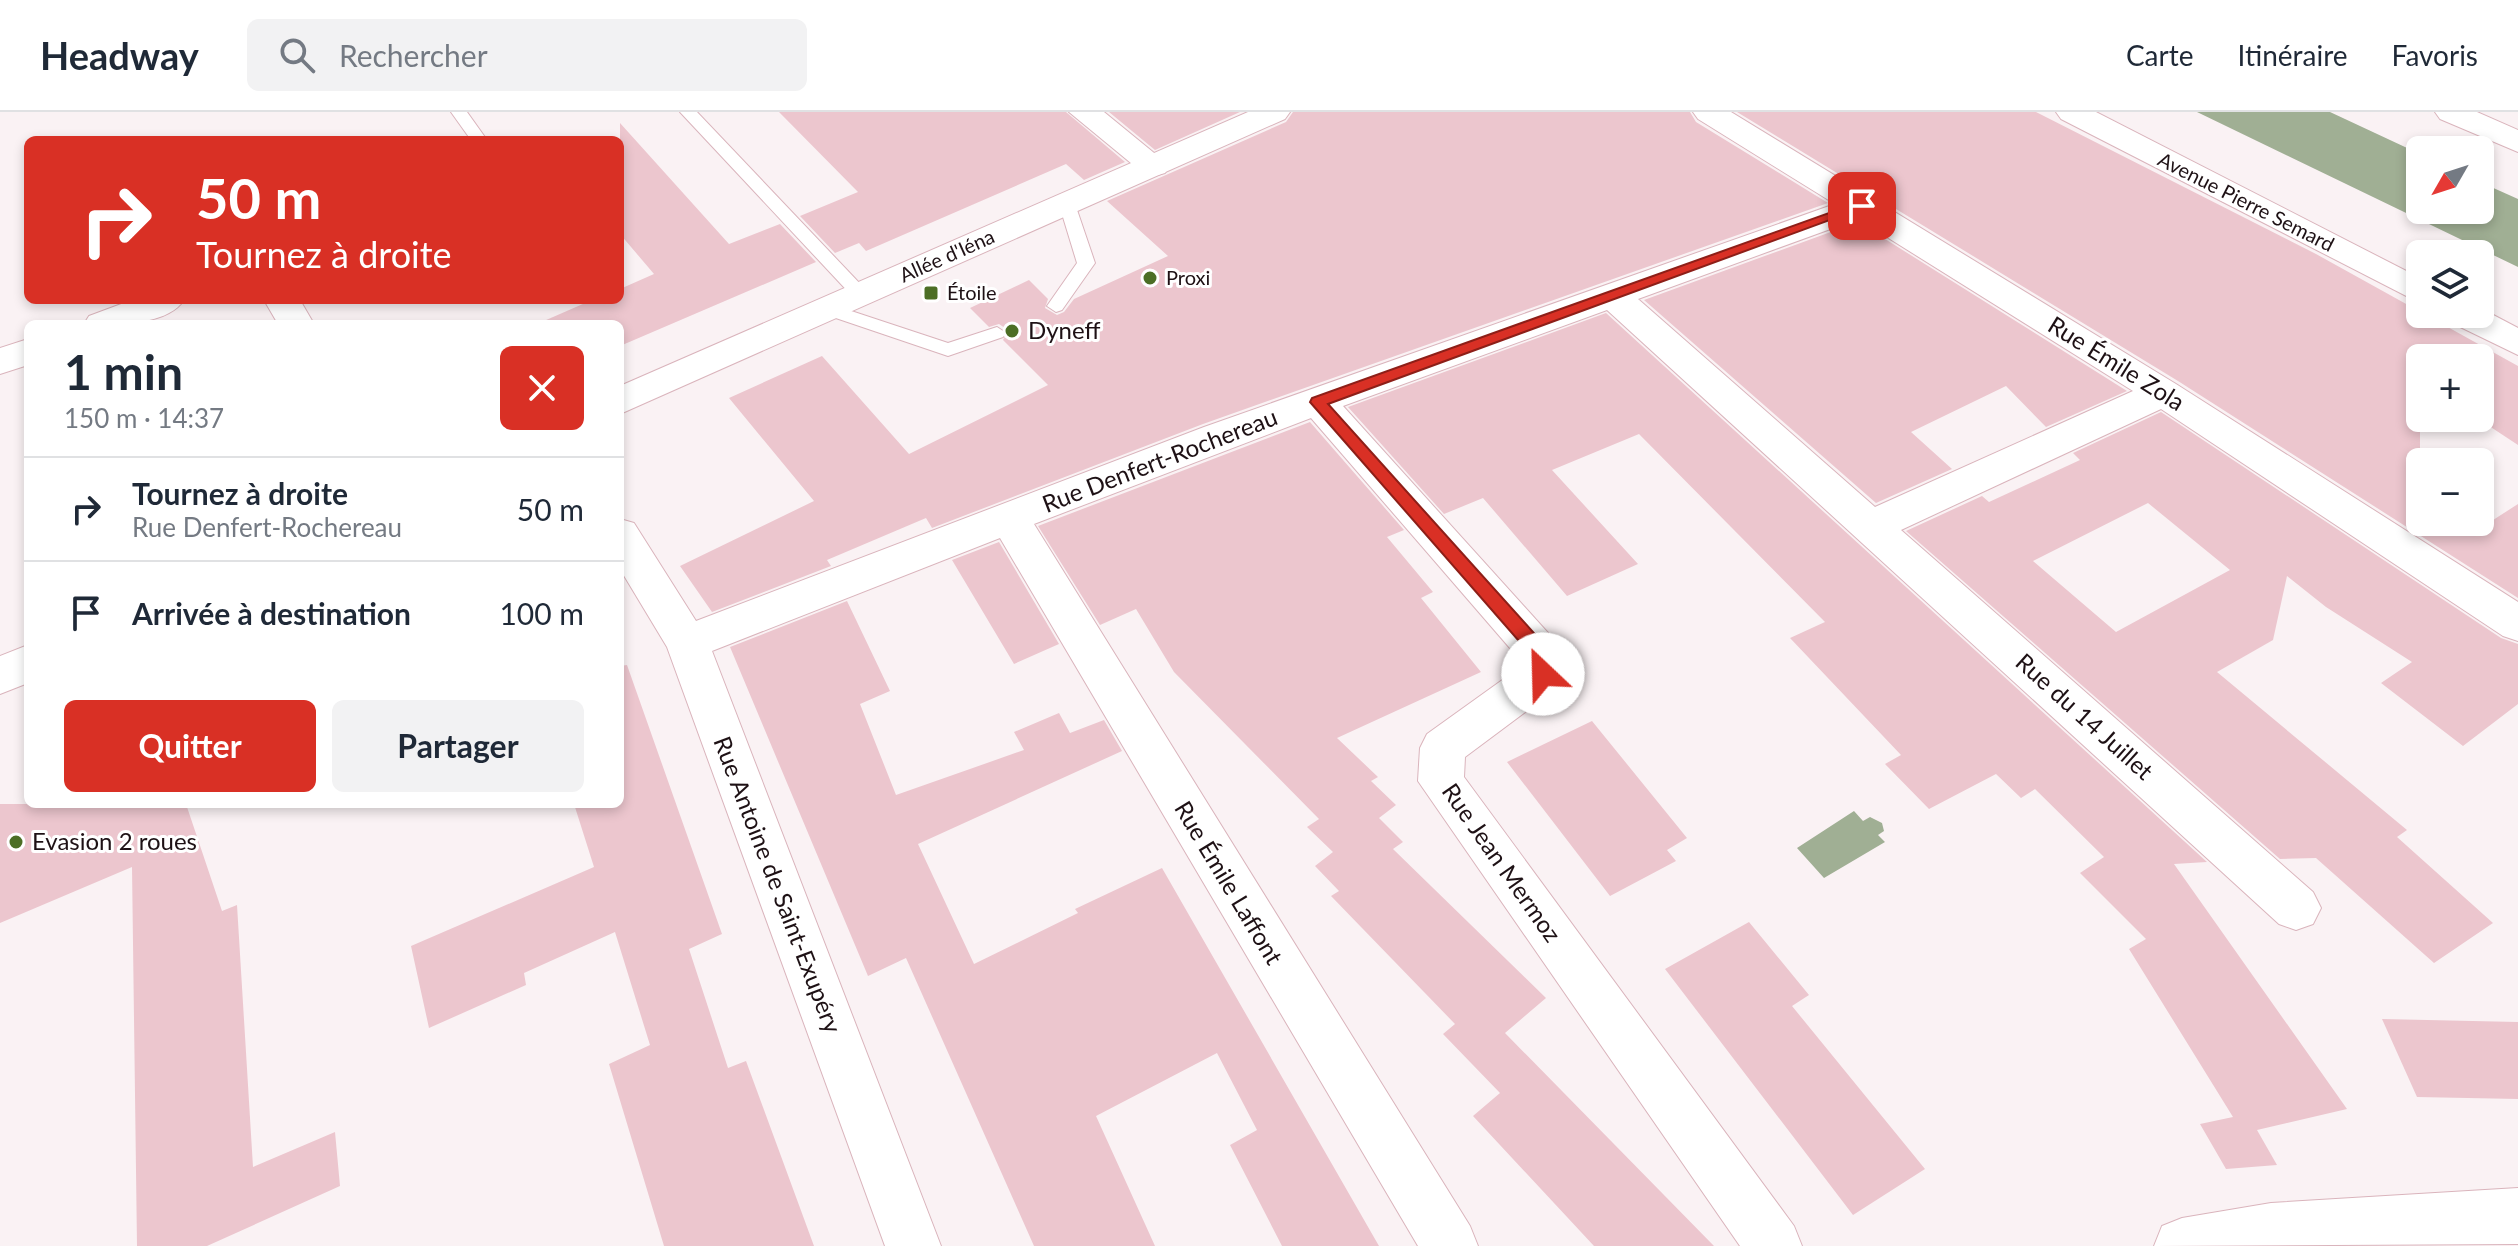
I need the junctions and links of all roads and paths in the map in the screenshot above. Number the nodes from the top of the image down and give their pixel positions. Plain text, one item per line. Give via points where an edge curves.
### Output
1 (459, 112) edge
2 (688, 112) edge
3 (1085, 112) edge
4 (1274, 112) edge
5 (1709, 112) edge
6 (2072, 112) edge
7 (2451, 112) edge
8 (476, 136) edge
9 (2518, 142) edge
10 (1154, 166) junction
11 (1067, 204) junction
12 (1862, 206) junction
13 (2406, 285) edge
14 (860, 294) junction
15 (1613, 296) junction
16 (155, 304) edge
17 (1056, 306) dead end
18 (827, 309) junction
19 (113, 320) edge
20 (2490, 328) edge
21 (997, 333) dead end
22 (2518, 343) edge
23 (24, 353) edge
24 (0, 362) edge
25 (2163, 393) junction
26 (624, 399) edge
27 (1318, 402) junction
28 (1009, 518) junction
29 (1872, 526) junction
30 (624, 541) edge
31 (2518, 624) edge
32 (687, 643) junction
33 (24, 665) edge
34 (0, 676) edge
35 (2296, 908) dead end
36 (2518, 1216) edge
37 (913, 1246) edge
38 (1450, 1246) edge
39 (1774, 1246) edge
40 (2182, 1246) edge

1 - 8 lane
2 - 14 lane
3 - 10 street
4 - 10 street, Allée d'Iéna
5 - 12 street, Rue Émile Zola
6 - 13 street, Avenue Pierre Semard
7 - 9 street
10 - 11 street, Allée d'Iéna
11 - 14 street, Allée d'Iéna
11 - 17 lane via 1086,263
12 - 15 street, Rue Denfert-Rochereau
12 - 25 street, Rue Émile Zola
14 - 18 street, Allée d'Iéna
15 - 27 street, Rue Denfert-Rochereau
15 - 29 street, Rue du 14 Juillet
16 - 19 street
18 - 21 lane via 948,350
18 - 26 street, Allée d'Iéna
20 - 22 street
23 - 24 street
25 - 29 street
25 - 31 street, Rue Émile Zola
27 - 28 street, Rue Denfert-Rochereau
27 - 39 street, Rue Jean Mermoz via 1534,646 1543,674 1443,748 1441,781
28 - 32 street, Rue Denfert-Rochereau
28 - 38 street, Rue Émile Laffont
29 - 35 street, Rue du 14 Juillet
30 - 32 street, Rue Antoine de Saint-Exupéry
32 - 37 street, Rue Antoine de Saint-Exupéry
33 - 34 street
36 - 40 street via 2271,1231

